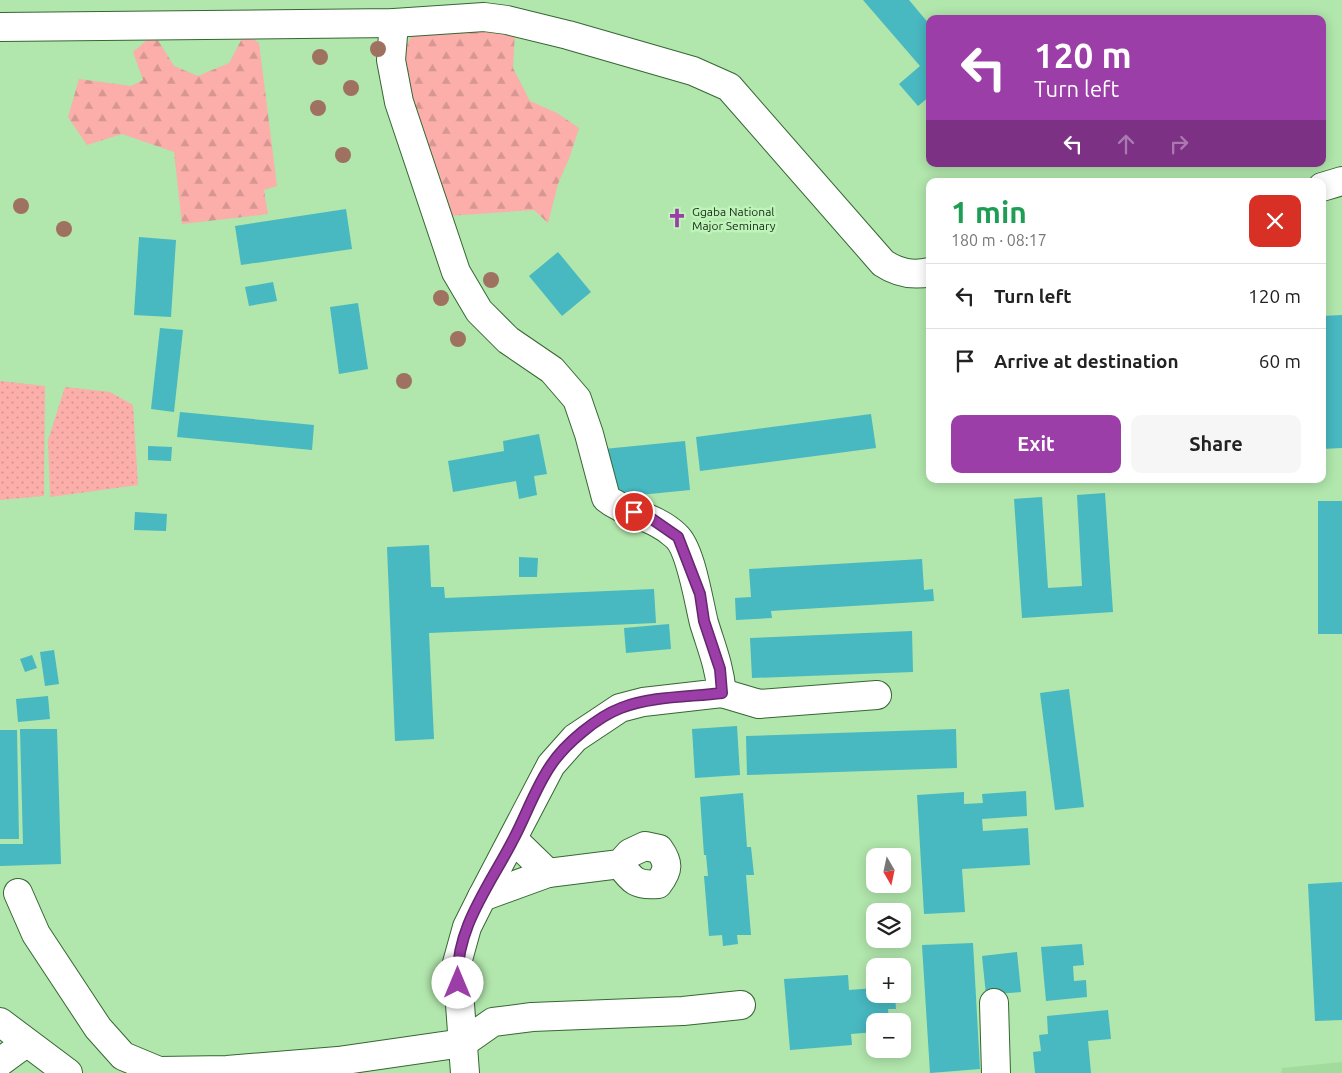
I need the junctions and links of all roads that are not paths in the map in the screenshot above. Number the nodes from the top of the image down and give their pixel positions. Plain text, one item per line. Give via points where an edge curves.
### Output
1 (394, 23) junction
2 (0, 27) edge
3 (1342, 181) edge
4 (1326, 186) edge
5 (926, 272) edge
6 (722, 693) junction
7 (878, 695) dead end
8 (514, 840) junction
9 (620, 864) dead end
10 (548, 873) junction
11 (18, 893) dead end
12 (482, 897) junction
13 (994, 1004) dead end
14 (741, 1005) dead end
15 (0, 1022) edge
16 (463, 1042) junction
17 (26, 1043) junction
18 (0, 1062) edge
19 (68, 1073) edge
20 (465, 1073) edge
21 (996, 1073) edge

1 - 2 street
1 - 5 street via 484,17 506,20 712,78 729,87 883,264 906,274
1 - 6 street via 391,60 399,102 456,272 479,311 508,340 552,370 577,400 606,498 652,519 678,537 700,594 704,621 720,669
3 - 4 street
6 - 7 street via 759,704
6 - 8 street via 635,704 620,708 596,722 575,738 551,765
8 - 10 street
8 - 12 street
9 - 10 street
10 - 12 street
11 - 16 street via 36,934 98,1028 123,1056 159,1071 227,1070 328,1062
12 - 16 street via 467,927 457,963
13 - 21 street
14 - 16 street via 493,1022
15 - 17 street
16 - 20 street
17 - 18 street
17 - 19 street

